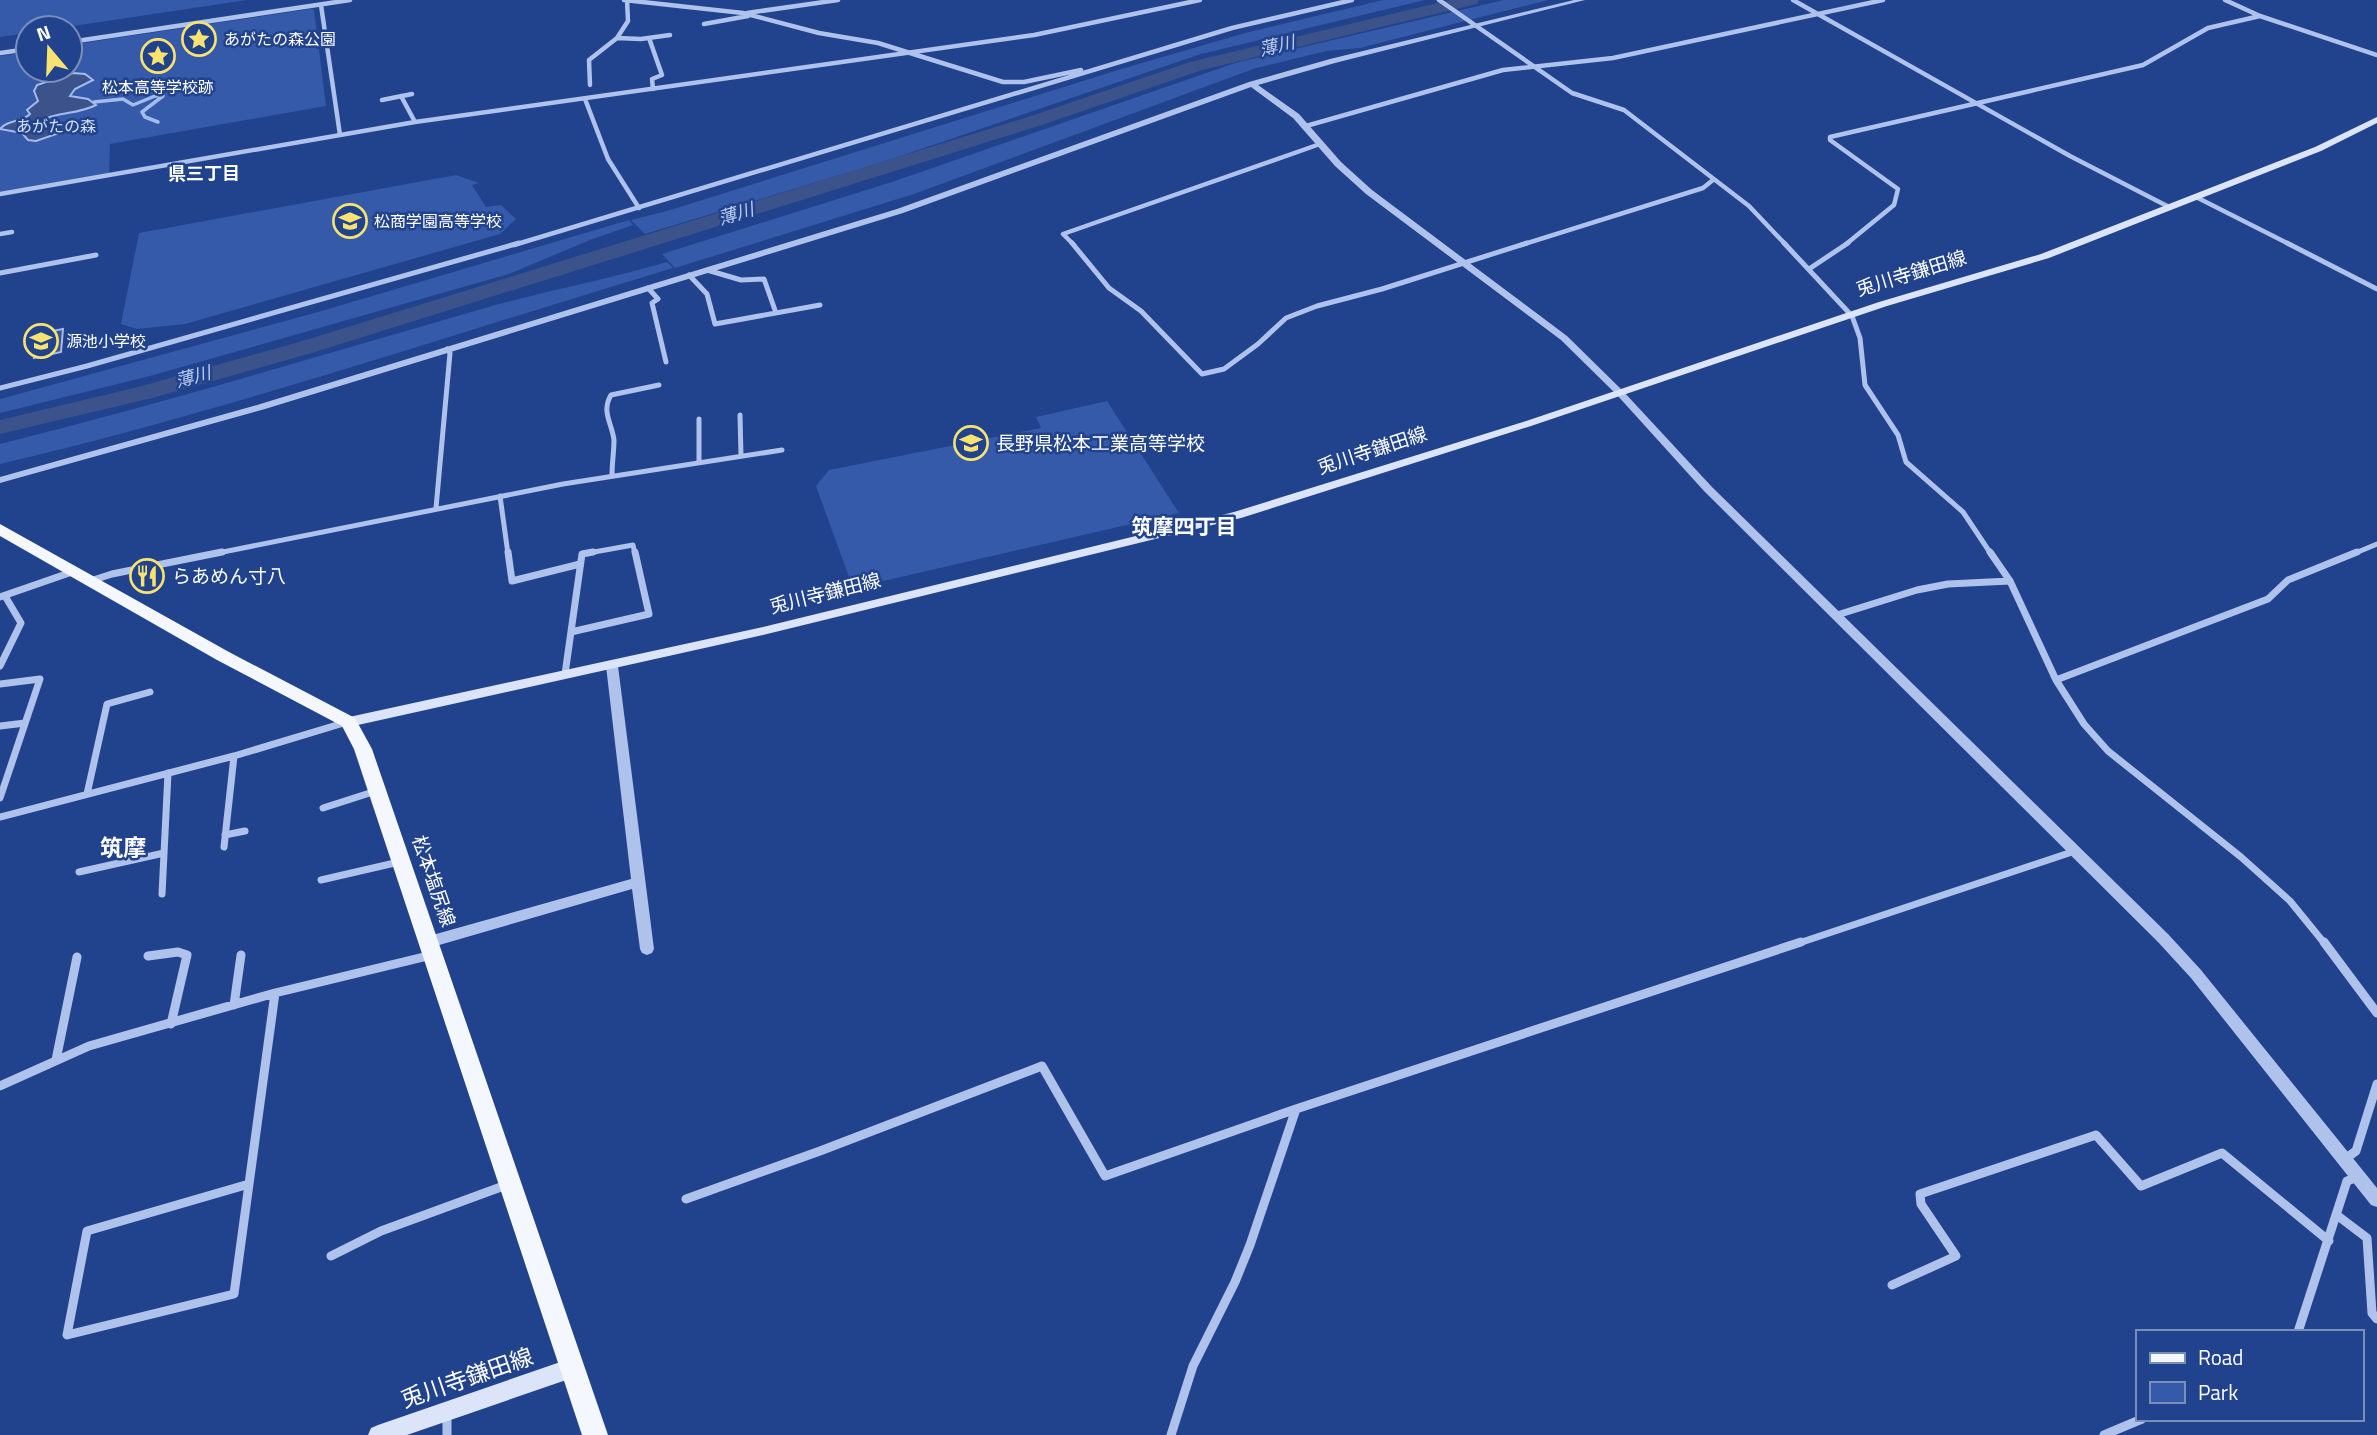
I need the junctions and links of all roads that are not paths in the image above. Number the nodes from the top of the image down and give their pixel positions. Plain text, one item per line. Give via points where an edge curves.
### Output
1 (290, 0) edge
2 (350, 0) edge
3 (625, 0) edge
4 (838, 0) edge
5 (1199, 0) edge
6 (1352, 0) edge
7 (1438, 0) edge
8 (1582, 0) edge
9 (1793, 0) edge
10 (1883, 0) edge
11 (2225, 0) edge
12 (321, 5) junction
13 (291, 9) junction
14 (743, 13) junction
15 (1817, 14) junction
16 (751, 16) junction
17 (2260, 16) junction
18 (704, 24) dead end
19 (1475, 24) junction
20 (670, 35) dead end
21 (617, 38) junction
22 (649, 38) junction
23 (84, 40) edge
24 (912, 53) junction
25 (2377, 55) edge
26 (1534, 66) junction
27 (1090, 71) junction
28 (1252, 84) junction
29 (590, 85) dead end
30 (653, 89) junction
31 (412, 94) dead end
32 (401, 96) junction
33 (585, 99) junction
34 (382, 100) dead end
35 (1978, 103) junction
36 (2377, 120) edge
37 (415, 122) junction
38 (1306, 126) junction
39 (340, 135) junction
40 (1320, 144) junction
41 (1713, 180) junction
42 (0, 194) edge
43 (2196, 197) junction
44 (2169, 207) junction
45 (639, 208) junction
46 (12, 232) dead end
47 (0, 234) edge
48 (96, 256) dead end
49 (1464, 262) junction
50 (1809, 269) junction
51 (707, 270) junction
52 (0, 273) edge
53 (690, 275) junction
54 (648, 288) junction
55 (2377, 289) edge
56 (820, 305) dead end
57 (776, 313) junction
58 (1852, 316) junction
59 (447, 349) junction
60 (666, 362) dead end
61 (659, 385) dead end
62 (0, 388) edge
63 (1620, 393) junction
64 (740, 415) dead end
65 (699, 419) dead end
66 (782, 450) dead end
67 (741, 456) junction
68 (699, 462) junction
69 (612, 475) junction
70 (0, 480) edge
71 (500, 496) junction
72 (436, 508) junction
73 (0, 529) edge
74 (2377, 544) edge
75 (580, 564) junction
76 (72, 572) junction
77 (2010, 581) junction
78 (89, 582) junction
79 (3, 596) edge
80 (1837, 615) junction
81 (571, 632) junction
82 (0, 666) edge
83 (612, 666) junction
84 (565, 674) junction
85 (2056, 680) junction
86 (0, 684) edge
87 (150, 692) dead end
88 (349, 722) junction
89 (25, 723) junction
90 (0, 726) edge
91 (234, 756) junction
92 (168, 773) junction
93 (377, 790) junction
94 (87, 794) junction
95 (0, 798) edge
96 (323, 808) dead end
97 (0, 817) edge
98 (245, 831) dead end
99 (225, 835) junction
100 (224, 847) dead end
101 (2075, 850) junction
102 (164, 853) junction
103 (101, 855) dead end
104 (401, 862) junction
105 (100, 867) junction
106 (79, 872) dead end
107 (321, 880) dead end
108 (638, 882) junction
109 (162, 894) dead end
110 (431, 948) junction
111 (647, 948) dead end
112 (241, 955) dead end
113 (148, 956) dead end
114 (77, 957) dead end
115 (275, 993) junction
116 (234, 1005) junction
117 (2377, 1013) edge
118 (171, 1024) junction
119 (56, 1060) junction
120 (2377, 1084) edge
121 (0, 1086) edge
122 (1296, 1109) junction
123 (2344, 1159) junction
124 (2359, 1177) junction
125 (250, 1184) junction
126 (511, 1184) junction
127 (686, 1199) dead end
128 (2377, 1200) edge
129 (2338, 1216) junction
130 (2329, 1241) junction
131 (331, 1256) dead end
132 (1892, 1285) dead end
133 (2377, 1319) edge
134 (2299, 1330) edge
135 (572, 1368) junction
136 (447, 1411) junction
137 (2137, 1421) edge
138 (378, 1435) edge
139 (447, 1435) edge
140 (595, 1435) edge
141 (1171, 1435) edge
142 (2104, 1435) edge

1 - 13 street
2 - 12 street
3 - 14 street
3 - 21 street via 628,21
4 - 14 street
5 - 24 street
6 - 27 street via 1232,28
7 - 19 street
8 - 19 street
9 - 15 street
10 - 15 street
11 - 17 street
12 - 13 street
12 - 39 street
13 - 23 street
14 - 16 street
15 - 26 street via 1613,58
15 - 35 street
16 - 18 street
16 - 24 street
17 - 25 street
17 - 35 street via 2208,29 2143,65
19 - 26 street
19 - 28 street
20 - 22 street
21 - 22 street
21 - 29 street via 589,60
22 - 30 street via 662,75 652,79
24 - 27 street via 1012,83 1079,69
24 - 30 street
26 - 38 street via 1468,78
26 - 41 street via 1572,93 1624,110
27 - 45 street
28 - 38 street
28 - 51 street via 900,211
30 - 33 street
31 - 32 street
32 - 34 street
32 - 37 street
33 - 37 street
33 - 45 street via 608,159
35 - 44 street
35 - 50 street via 1830,136 1898,189 1894,205
36 - 43 main road, 兎川寺鎌田線 via 2318,149
37 - 39 street
38 - 40 street
39 - 42 street
40 - 49 street via 1369,192
40 - 49 street via 1063,234 1109,288 1142,311 1202,374 1223,369 1286,318
41 - 49 street via 1703,188
41 - 50 street via 1749,206
43 - 44 main road, 兎川寺鎌田線
43 - 55 street
44 - 58 main road, 兎川寺鎌田線 via 2045,256
45 - 62 street
46 - 47 street
48 - 52 street
49 - 63 street via 1564,338
50 - 58 street
51 - 53 street
51 - 57 street via 741,280 764,279
53 - 54 street
53 - 57 street via 707,294 715,324
54 - 59 street
54 - 60 street via 658,299 652,303
56 - 57 street
58 - 63 main road, 兎川寺鎌田線
58 - 77 street via 1860,338 1865,385 1898,436 1906,462 1963,512
59 - 70 street
59 - 72 street
61 - 69 street via 611,395 606,402 612,430
63 - 80 street via 1707,489
63 - 83 main road, 兎川寺鎌田線 via 1237,515
64 - 67 street
65 - 68 street
66 - 67 street
67 - 68 street
68 - 69 street
69 - 71 street
71 - 72 street
71 - 75 street via 513,581
72 - 78 street via 100,576
73 - 76 main road
74 - 85 street via 2288,580 2268,599
75 - 81 street
75 - 81 street via 582,554 632,545 649,614
76 - 78 main road
76 - 79 street
77 - 80 street via 1917,590
77 - 85 street
78 - 88 main road
79 - 82 street via 21,623
80 - 101 street
81 - 84 street
83 - 84 main road, 兎川寺鎌田線
83 - 108 street
84 - 88 main road, 兎川寺鎌田線
85 - 117 street via 2108,751 2290,901
86 - 89 street via 40,679
87 - 94 street via 107,704
88 - 91 street
88 - 93 main road, 松本塩尻線
89 - 90 street
89 - 95 street
91 - 92 street
91 - 99 street
92 - 94 street
92 - 102 street
93 - 96 street
93 - 104 main road, 松本塩尻線
94 - 97 street
98 - 99 street
99 - 100 street
101 - 122 street
101 - 123 street via 2196,974
102 - 105 street
102 - 109 street
103 - 105 street
104 - 107 street
104 - 110 main road, 松本塩尻線
105 - 106 street
108 - 110 street
108 - 111 street
110 - 115 street
110 - 126 main road, 松本塩尻線
112 - 116 street
113 - 118 street via 187,955
114 - 119 street
115 - 116 street
115 - 125 street
116 - 118 street
118 - 119 street via 89,1046
119 - 121 street
120 - 123 street via 2356,1151
122 - 127 street via 1105,1175 1042,1066 782,1168
122 - 141 street via 1250,1245 1193,1366
123 - 124 street
124 - 128 street
124 - 129 street via 2347,1181
125 - 125 street via 234,1294 67,1335 87,1231
126 - 131 street via 381,1231
126 - 135 main road, 松本塩尻線
129 - 130 street
129 - 133 street via 2367,1238 2372,1313
130 - 132 street via 2222,1153 2141,1185 2096,1135 1920,1194 1921,1204 1956,1256
130 - 134 street
135 - 136 main road, 兎川寺鎌田線
135 - 140 main road, 松本塩尻線
136 - 138 main road, 兎川寺鎌田線
136 - 139 street
137 - 142 street

